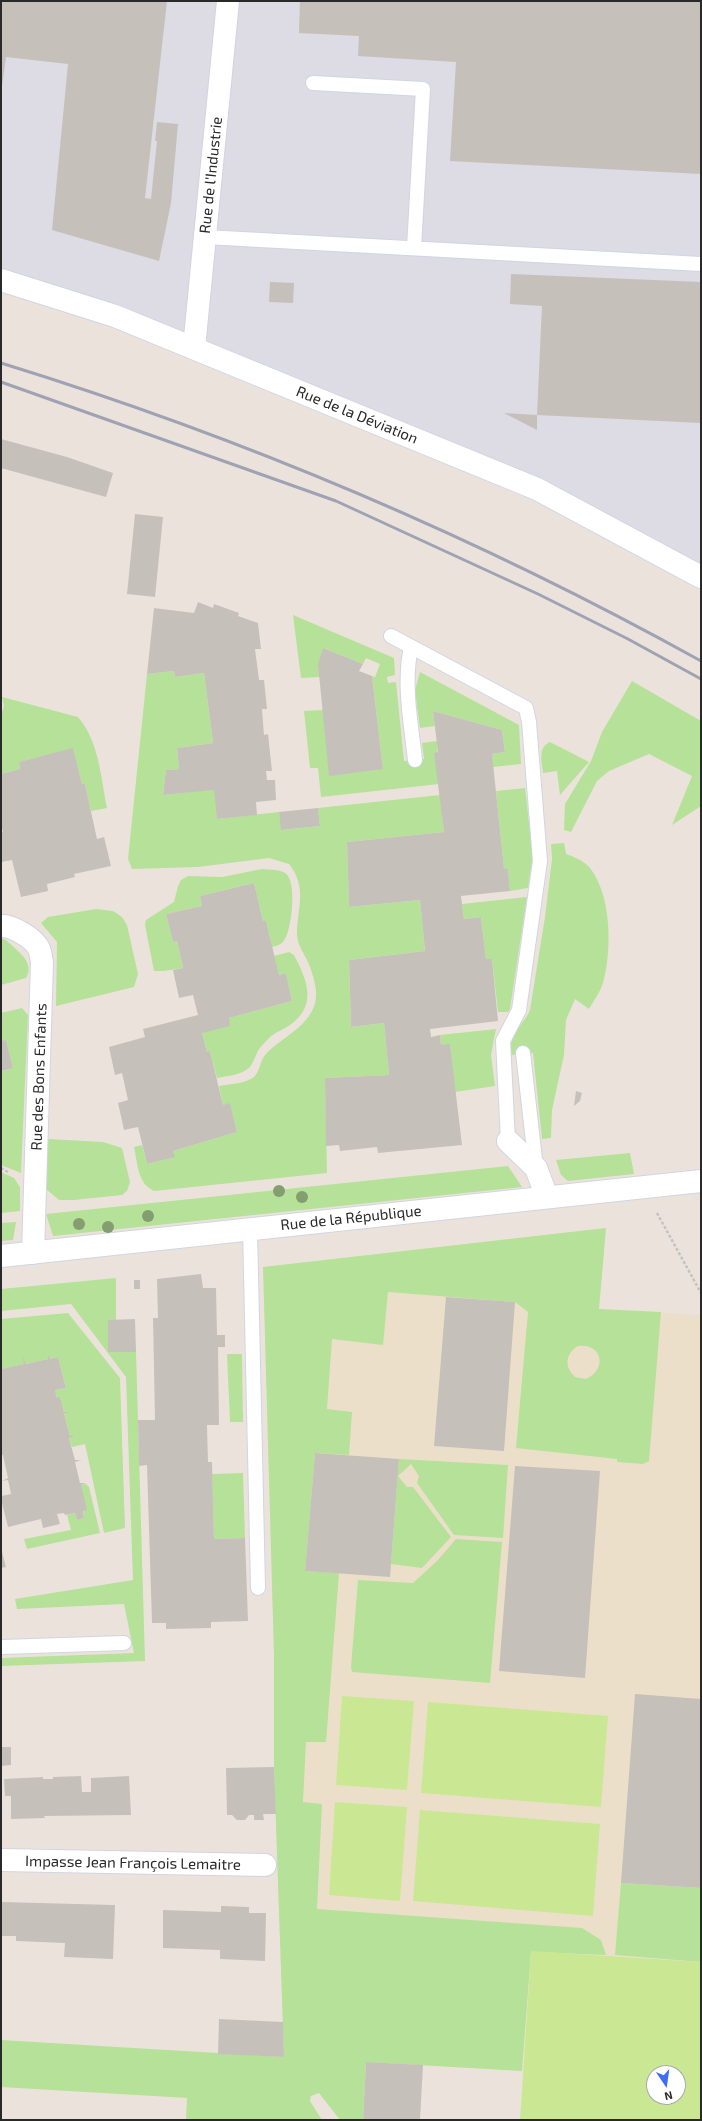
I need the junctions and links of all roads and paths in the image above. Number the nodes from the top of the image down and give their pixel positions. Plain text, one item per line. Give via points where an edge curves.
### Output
1 (228, 1) edge
2 (313, 82) dead end
3 (205, 237) junction
4 (414, 248) junction
5 (701, 264) edge
6 (1, 280) edge
7 (194, 348) junction
8 (701, 577) edge
9 (391, 636) dead end
10 (411, 647) junction
11 (415, 760) dead end
12 (1, 926) edge
13 (523, 1053) dead end
14 (508, 1141) joint
15 (536, 1168) junction
16 (701, 1181) edge
17 (643, 1187) junction
18 (548, 1197) junction
19 (250, 1229) junction
20 (33, 1253) junction
21 (1, 1256) edge
22 (701, 1293) edge
23 (258, 1588) dead end
24 (124, 1643) dead end
25 (1, 1647) edge
26 (1, 1860) edge
27 (265, 1865) dead end

1 - 3 street, Rue de l'Industrie
2 - 4 lane via 423,89
3 - 4 lane
3 - 7 street, Rue de l'Industrie
4 - 5 lane
6 - 7 street, Rue de la Déviation via 116,316
7 - 8 street, Rue de la Déviation via 537,489
9 - 10 lane
10 - 11 lane via 407,664 407,688
10 - 14 lane via 526,708 529,722 540,861 518,1010 503,1041
12 - 20 street, Rue des Bons Enfants via 17,929 39,948 42,962
13 - 15 lane
14 - 15 street
15 - 18 street
16 - 17 street, Rue de la République
17 - 18 street, Rue de la République
17 - 22 path
18 - 19 street, Rue de la République
19 - 20 street, Rue de la République
19 - 23 lane
20 - 21 street, Rue de la République
24 - 25 lane
26 - 27 street, Impasse Jean François Lemaitre

